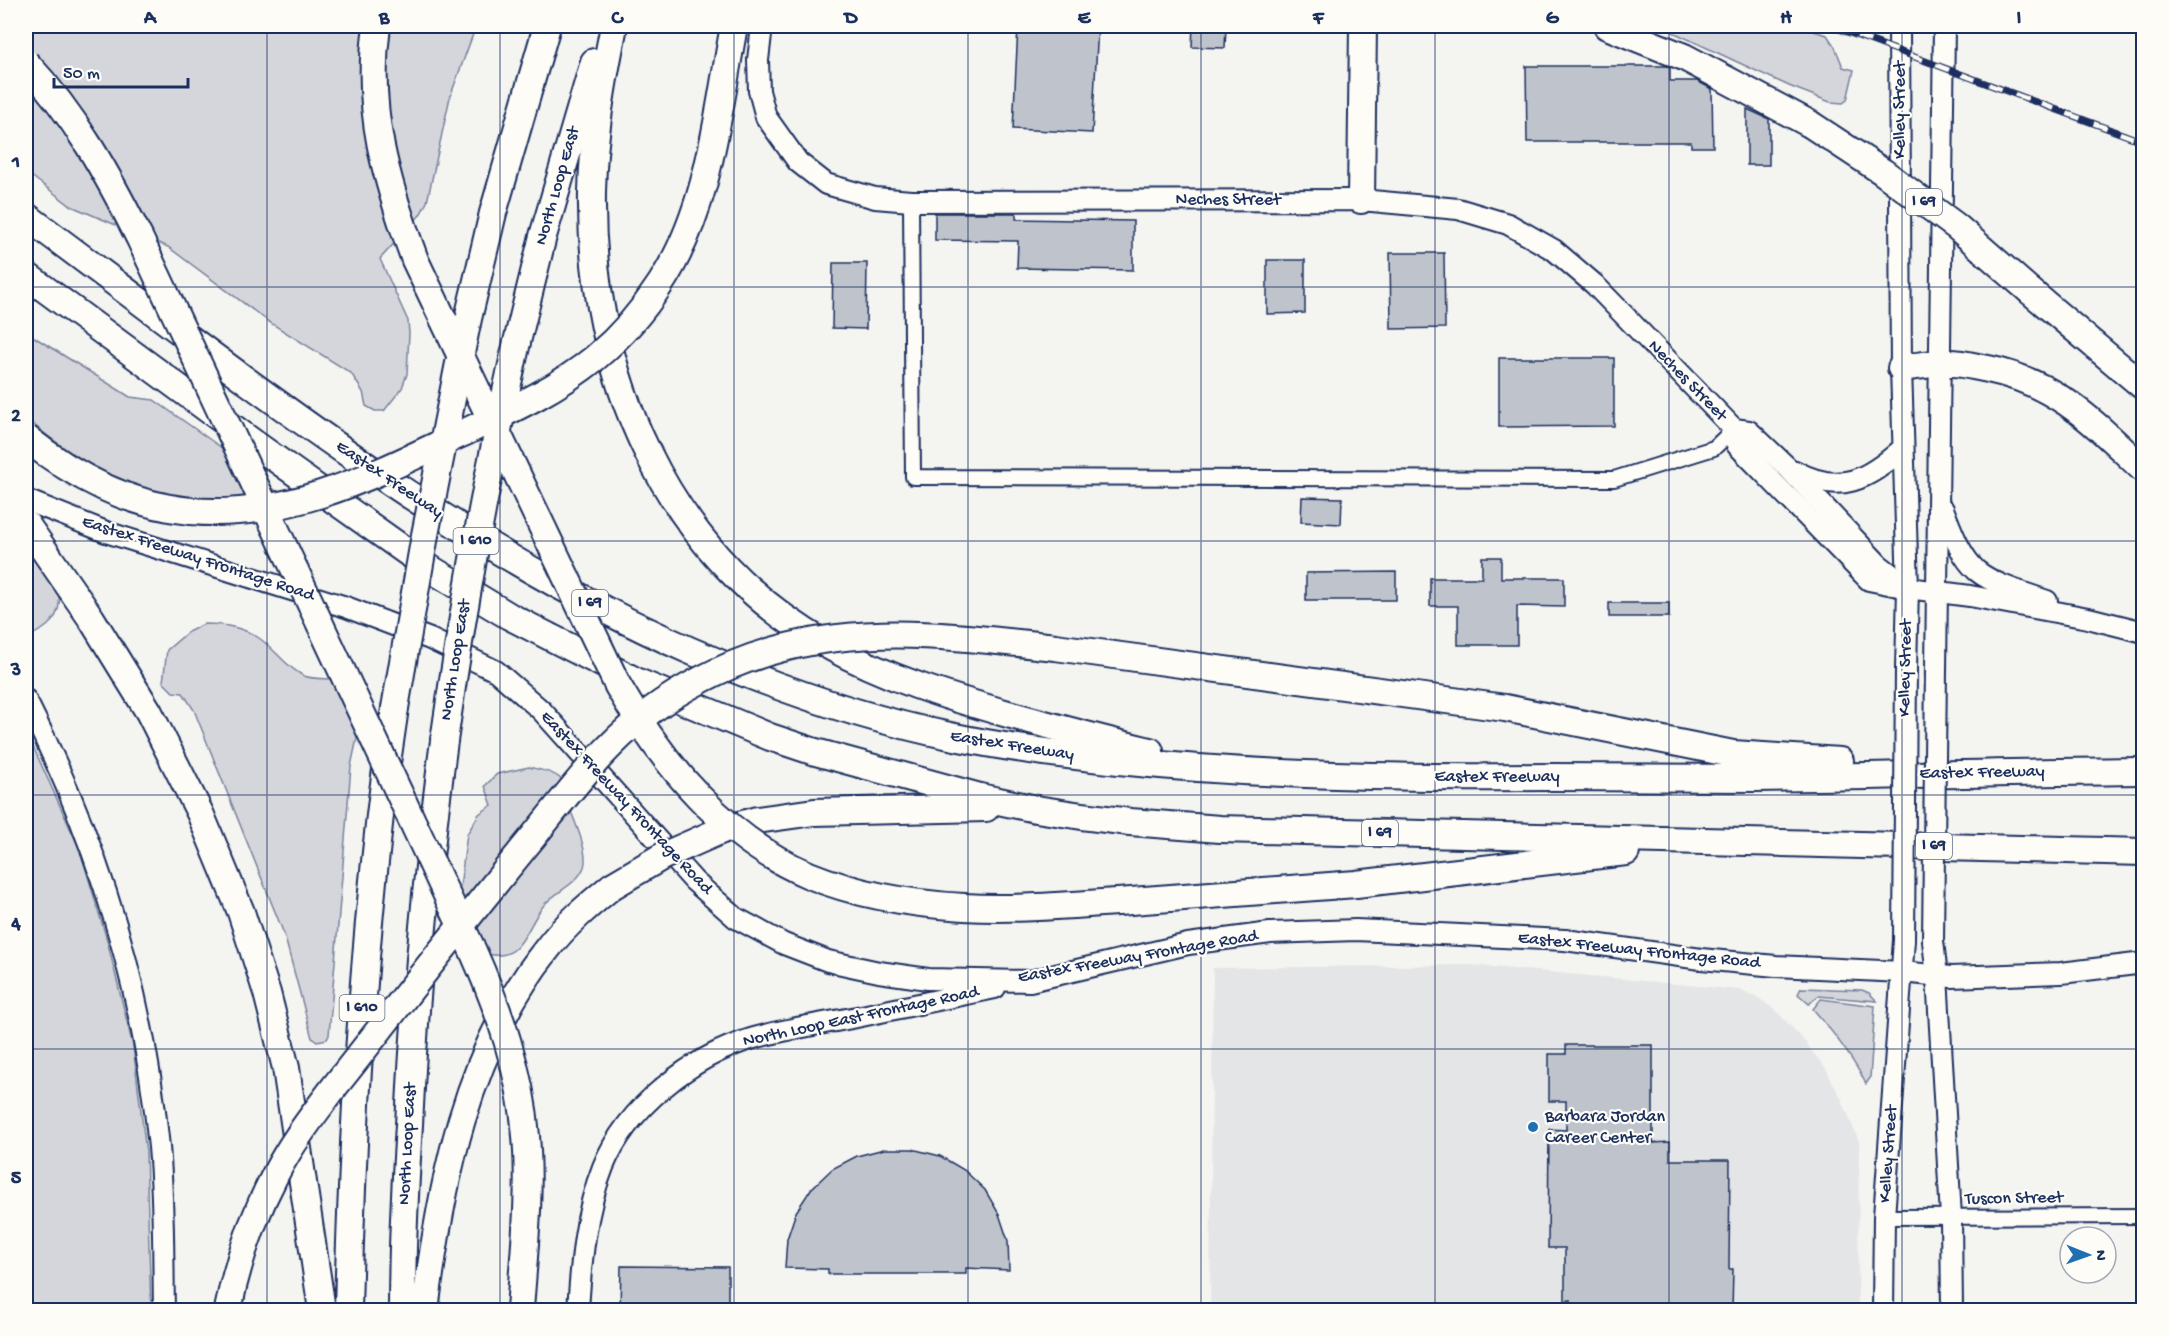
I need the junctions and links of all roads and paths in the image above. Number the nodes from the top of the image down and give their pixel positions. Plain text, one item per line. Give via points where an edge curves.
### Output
1 (377, 26) edge
2 (547, 26) edge
3 (604, 26) edge
4 (614, 26) edge
5 (734, 26) edge
6 (762, 26) edge
7 (1362, 26) edge
8 (1607, 26) edge
9 (1899, 26) edge
10 (1944, 26) edge
11 (26, 63) edge
12 (1361, 200) junction
13 (911, 201) junction
14 (26, 216) edge
15 (26, 275) edge
16 (1940, 364) junction
17 (1901, 368) junction
18 (2144, 387) edge
19 (1734, 429) junction
20 (26, 438) edge
21 (1902, 449) junction
22 (1787, 467) junction
23 (2144, 470) edge
24 (26, 500) edge
25 (1939, 500) junction
26 (26, 524) edge
27 (1908, 588) junction
28 (1938, 592) junction
29 (2088, 618) junction
30 (2144, 632) edge
31 (26, 700) edge
32 (2144, 771) edge
33 (1247, 772) junction
34 (1992, 772) junction
35 (1036, 809) junction
36 (1725, 840) junction
37 (2144, 852) edge
38 (2144, 963) edge
39 (1902, 972) junction
40 (1937, 976) junction
41 (1030, 981) junction
42 (2144, 1216) edge
43 (1884, 1217) junction
44 (1951, 1217) junction
45 (164, 1311) edge
46 (228, 1311) edge
47 (322, 1311) edge
48 (348, 1311) edge
49 (402, 1311) edge
50 (425, 1311) edge
51 (520, 1311) edge
52 (578, 1311) edge
53 (1883, 1311) edge
54 (1952, 1311) edge

1 - 36 highway, bridge via 372,80 375,117 391,190 415,260 635,717 669,762 711,807 754,843 806,874 842,887 908,901 966,907 1118,902 1356,884
2 - 48 highway, I 610, bridge via 493,213 467,323 424,535 395,708 366,952 351,1172
3 - 49 highway, North Loop East / I 610, bridge via 543,236 473,552 430,846 414,1031
4 - 33 highway via 599,115 592,194 603,314 622,392 642,440 687,519 714,554 792,623 826,645 907,683 1043,724
5 - 20 highway, bridge via 706,171 678,253 662,283 632,321 595,358 564,380 493,419 382,470 318,495 257,510 192,511 145,504 79,475
6 - 13 main road, Neches Street via 759,91 766,117 798,162 826,184 875,198
7 - 12 highway
8 - 18 highway, I 69, bridge via 1684,57 1810,124 1883,172 1957,227
9 - 17 main road, Kelley Street
10 - 16 main road, Kelley Street
11 - 51 highway, bridge via 86,140 140,239 498,1011 516,1070 526,1134 527,1201
12 - 13 main road, Neches Street
12 - 19 main road, Neches Street via 1458,208 1508,224 1554,250 1594,284
13 - 19 street via 913,477 1614,479 1713,448
14 - 33 highway, Eastex Freeway / I 69 via 342,450 424,505 577,596 689,651 785,688 946,736 1090,758
15 - 35 highway, I 69 via 392,542 473,596 547,637 638,682 771,737 901,776
16 - 17 highway
16 - 23 highway via 1966,364 2035,383 2070,403
16 - 25 main road, Kelley Street
17 - 21 main road, Kelley Street
19 - 22 main road, Neches Street via 1749,431
19 - 27 main road, Neches Street via 1737,445 1869,580
21 - 22 main road via 1880,469 1846,483 1826,483
21 - 27 main road, Kelley Street
22 - 27 main road, Neches Street via 1879,565
24 - 41 main road, Eastex Freeway Frontage Road via 106,532 346,607 430,639 496,671 542,711 694,881 736,918 784,944 828,961 879,972 928,979
25 - 28 main road, Kelley Street
25 - 29 main road via 1954,537 1977,571
26 - 47 highway via 91,618 148,712 200,813 241,912 286,1068
27 - 28 main road
27 - 39 main road, Kelley Street, bridge
28 - 29 main road
28 - 40 main road, Kelley Street, bridge via 1933,941
29 - 30 main road
31 - 45 main road via 78,815 129,966 159,1147
32 - 34 highway, Eastex Freeway / I 69
33 - 34 highway, Eastex Freeway / I 69 via 1465,778 1758,778
34 - 46 highway, bridge via 1733,754 1505,708 1055,647 903,634 841,636 763,654 709,676 657,706 607,749 574,786 302,1130 277,1171 249,1232
35 - 36 highway, I 69 via 1220,829
35 - 50 highway, bridge via 814,812 757,820 722,830 663,856 612,886 547,948 508,1005 489,1043 465,1109 450,1169
36 - 37 highway, I 69
38 - 40 main road, Eastex Freeway Frontage Road via 2061,973
39 - 40 main road, Eastex Freeway Frontage Road
39 - 41 main road, Eastex Freeway Frontage Road via 1701,959 1565,940 1356,930 1270,933 1188,944
39 - 43 main road, Kelley Street
40 - 44 main road, Kelley Street
41 - 52 main road, North Loop East Frontage Road via 755,1038 693,1066 642,1107 608,1156 593,1196 580,1270
42 - 44 street, Tuscon Street
43 - 44 street, Tuscon Street
43 - 53 main road, Kelley Street
44 - 54 main road, Kelley Street

